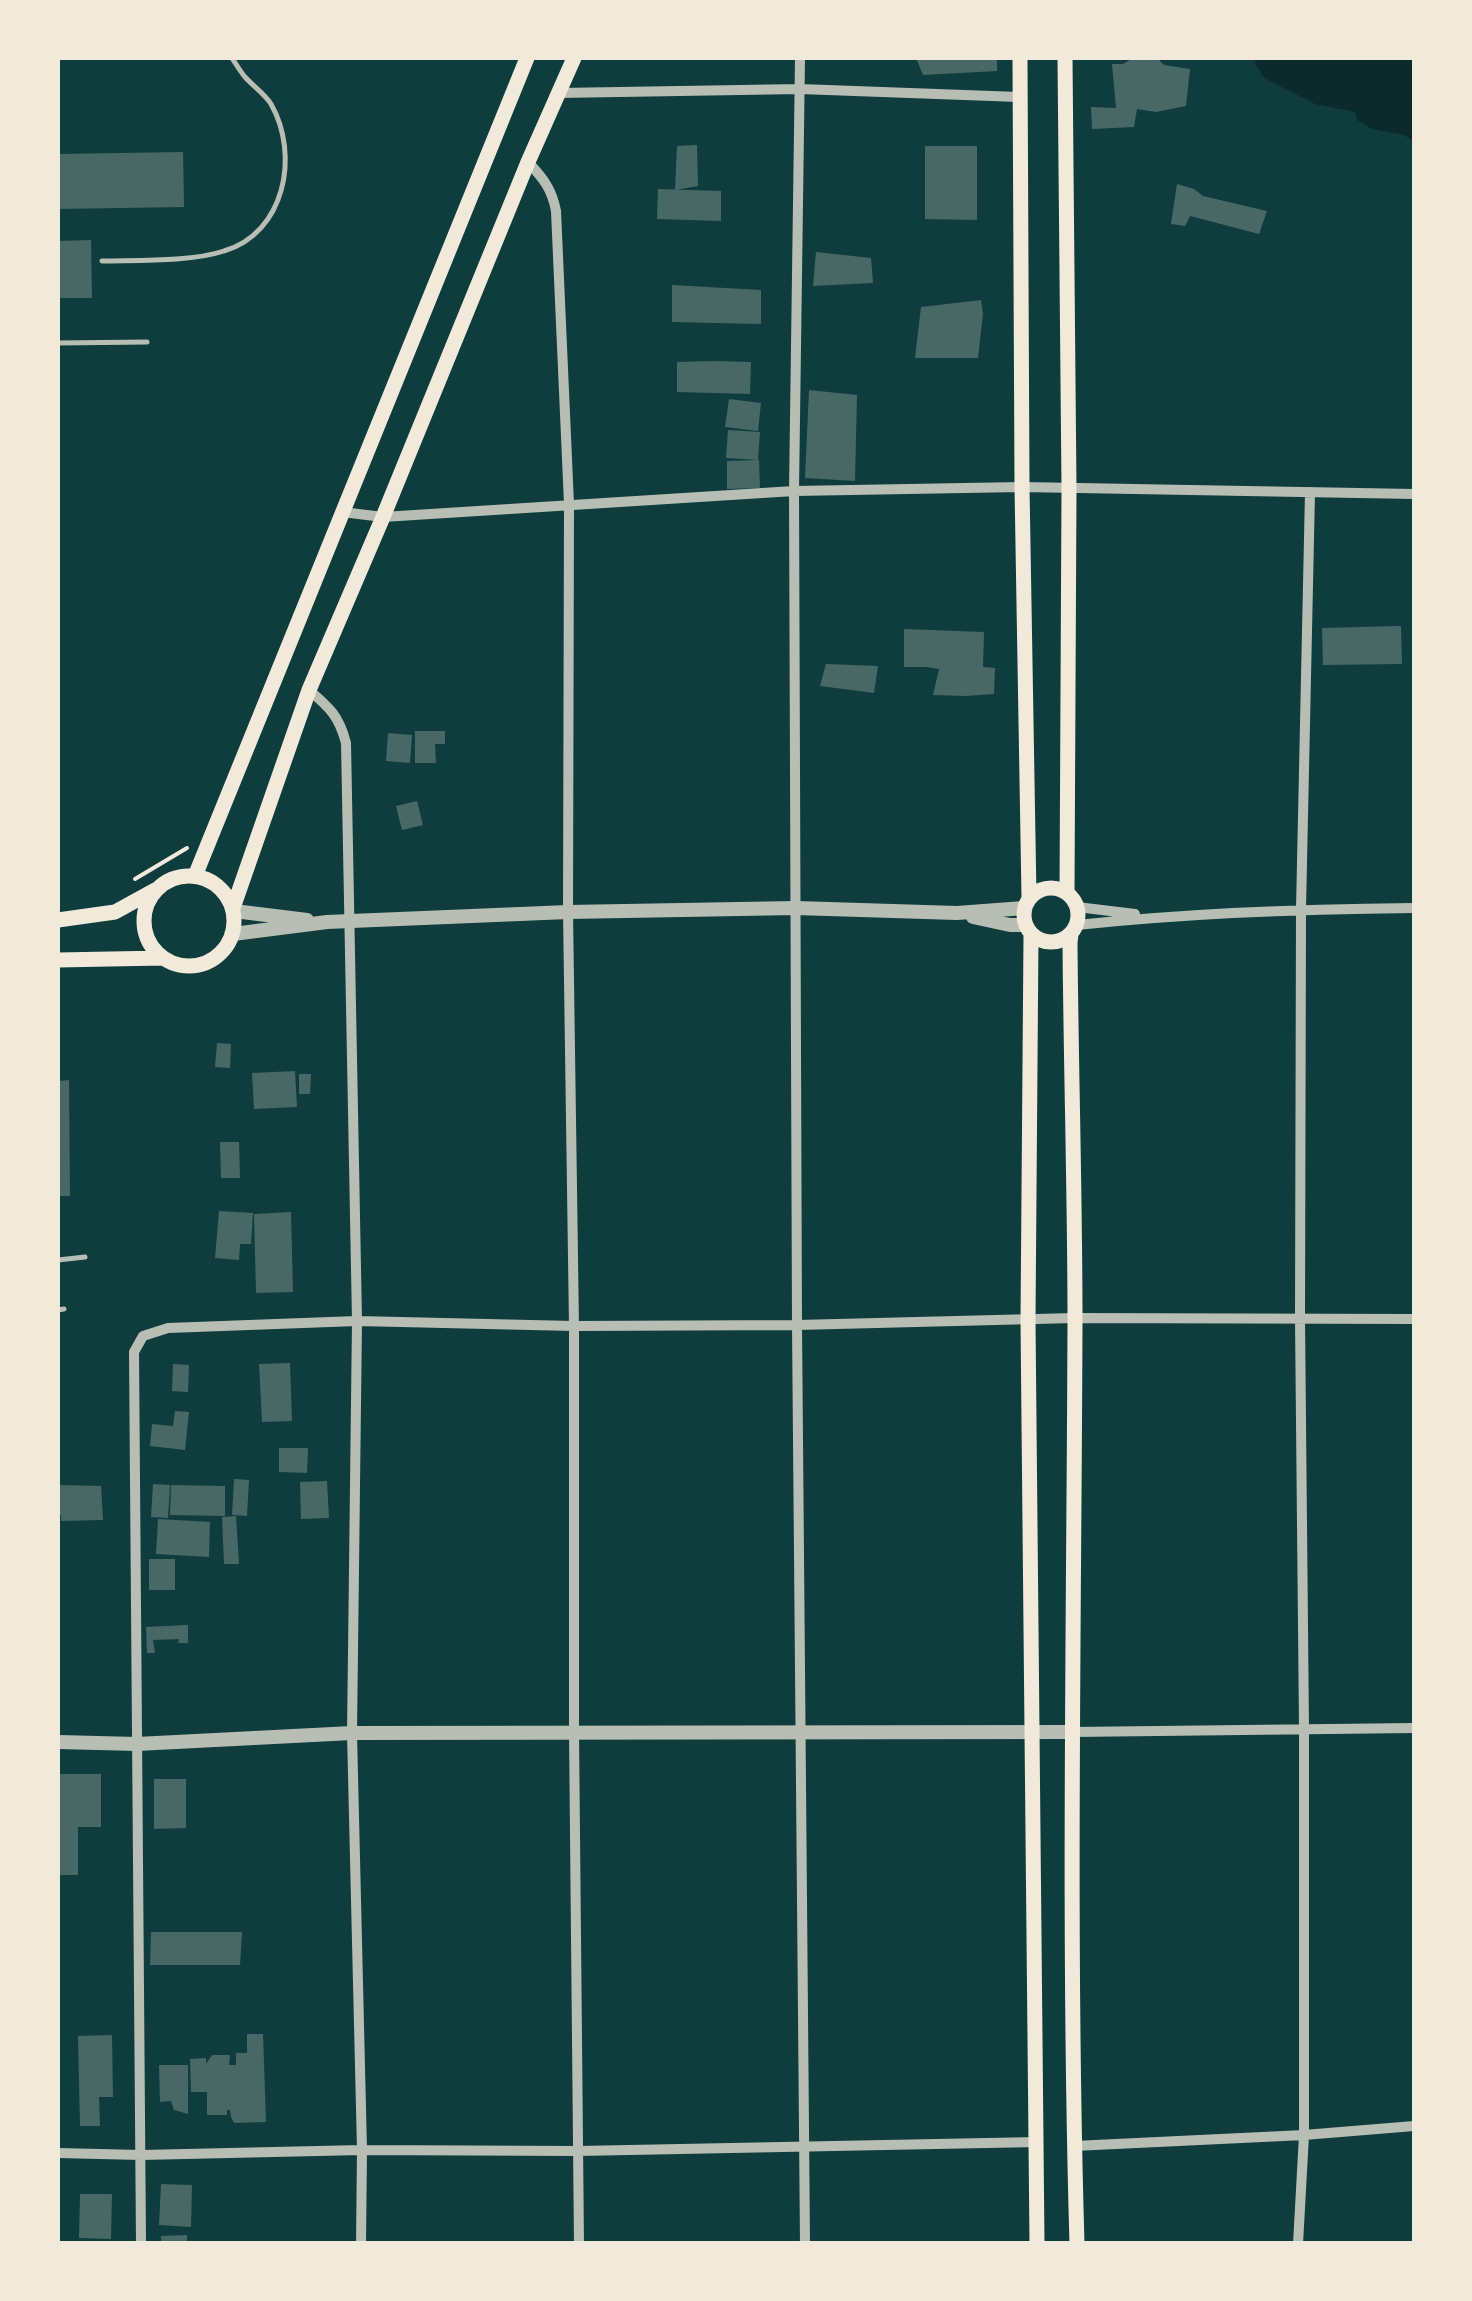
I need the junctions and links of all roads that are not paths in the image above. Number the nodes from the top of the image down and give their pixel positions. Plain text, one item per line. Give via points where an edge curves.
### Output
1 (232, 58) edge
2 (527, 58) edge
3 (574, 58) edge
4 (800, 58) edge
5 (1020, 58) edge
6 (1065, 58) edge
7 (800, 89) junction
8 (560, 93) junction
9 (1019, 96) junction
10 (528, 162) junction
11 (102, 262) dead end
12 (58, 342) edge
13 (147, 342) dead end
14 (1022, 487) junction
15 (1069, 488) junction
16 (794, 491) junction
17 (1310, 492) junction
18 (1414, 494) edge
19 (569, 504) junction
20 (342, 512) junction
21 (382, 518) junction
22 (309, 690) junction
23 (195, 876) junction
24 (158, 888) junction
25 (1072, 900) junction
26 (1026, 902) junction
27 (796, 908) junction
28 (1414, 908) edge
29 (1301, 909) junction
30 (234, 910) junction
31 (568, 912) junction
32 (958, 914) junction
33 (1156, 916) junction
34 (58, 920) edge
35 (327, 922) junction
36 (350, 922) junction
37 (1074, 929) junction
38 (1028, 930) junction
39 (233, 934) junction
40 (163, 958) junction
41 (58, 960) edge
42 (85, 1257) dead end
43 (58, 1260) edge
44 (1074, 1318) junction
45 (1300, 1319) junction
46 (1414, 1319) edge
47 (1028, 1320) junction
48 (357, 1321) junction
49 (796, 1325) junction
50 (574, 1326) junction
51 (1414, 1728) edge
52 (1304, 1729) junction
53 (802, 1731) junction
54 (574, 1732) junction
55 (1030, 1732) junction
56 (1072, 1732) junction
57 (352, 1734) junction
58 (58, 1742) edge
59 (138, 1744) junction
60 (1414, 2126) edge
61 (1304, 2135) junction
62 (1038, 2142) junction
63 (805, 2146) junction
64 (1074, 2146) junction
65 (362, 2150) junction
66 (578, 2151) junction
67 (58, 2153) edge
68 (141, 2154) junction
69 (1298, 2243) edge
70 (141, 2244) edge
71 (361, 2244) edge
72 (579, 2244) edge
73 (805, 2244) edge
74 (1037, 2244) edge
75 (1077, 2244) edge

1 - 11 lane via 270,102 282,131 287,165 270,216 248,241 223,252
2 - 20 main road
3 - 8 main road
4 - 7 street
5 - 9 main road
6 - 15 main road
7 - 8 street
7 - 9 street
7 - 16 street
8 - 10 main road
9 - 14 main road
10 - 19 street via 545,180 556,211
10 - 21 main road
12 - 13 lane
14 - 15 street
14 - 16 street
14 - 26 main road
15 - 17 street
15 - 25 main road
16 - 19 street
16 - 27 street
17 - 18 street
17 - 29 street
19 - 21 street
19 - 31 street
20 - 21 street
20 - 23 main road
21 - 22 main road
22 - 30 main road
22 - 36 street via 340,721 346,743
23 - 24 main road
23 - 30 main road via 225,893
24 - 34 main road via 114,912
24 - 40 main road via 148,901 145,932
25 - 26 main road via 1060,889 1043,888
25 - 33 street
25 - 37 main road
26 - 32 street
26 - 38 main road
27 - 31 street
27 - 32 street
27 - 49 street
28 - 29 street
29 - 33 street
29 - 45 street
30 - 35 street
30 - 39 main road
31 - 36 street
31 - 50 street
32 - 38 street
33 - 37 street
35 - 36 street
35 - 39 street
36 - 48 street
37 - 38 main road via 1048,943
37 - 44 main road
38 - 47 main road
39 - 40 main road via 225,950 196,966
40 - 41 main road
42 - 43 lane
44 - 45 street
44 - 47 street
44 - 56 main road
45 - 46 street
45 - 52 street
47 - 49 street
47 - 55 main road
48 - 50 street
48 - 57 street
48 - 59 street via 168,1328 143,1336 134,1352
49 - 50 street
49 - 53 street
50 - 54 street
51 - 52 street
52 - 56 street
52 - 61 street
53 - 54 street
53 - 55 street
53 - 63 street
54 - 57 street
54 - 66 street
55 - 56 street
55 - 62 main road
56 - 64 main road
57 - 59 street
57 - 65 street
58 - 59 street
59 - 68 street
60 - 61 street
61 - 64 street
61 - 69 street
62 - 63 street
62 - 74 main road
63 - 66 street
63 - 73 street
64 - 75 main road
65 - 66 street
65 - 68 street
65 - 71 street
66 - 72 street
67 - 68 street
68 - 70 street

